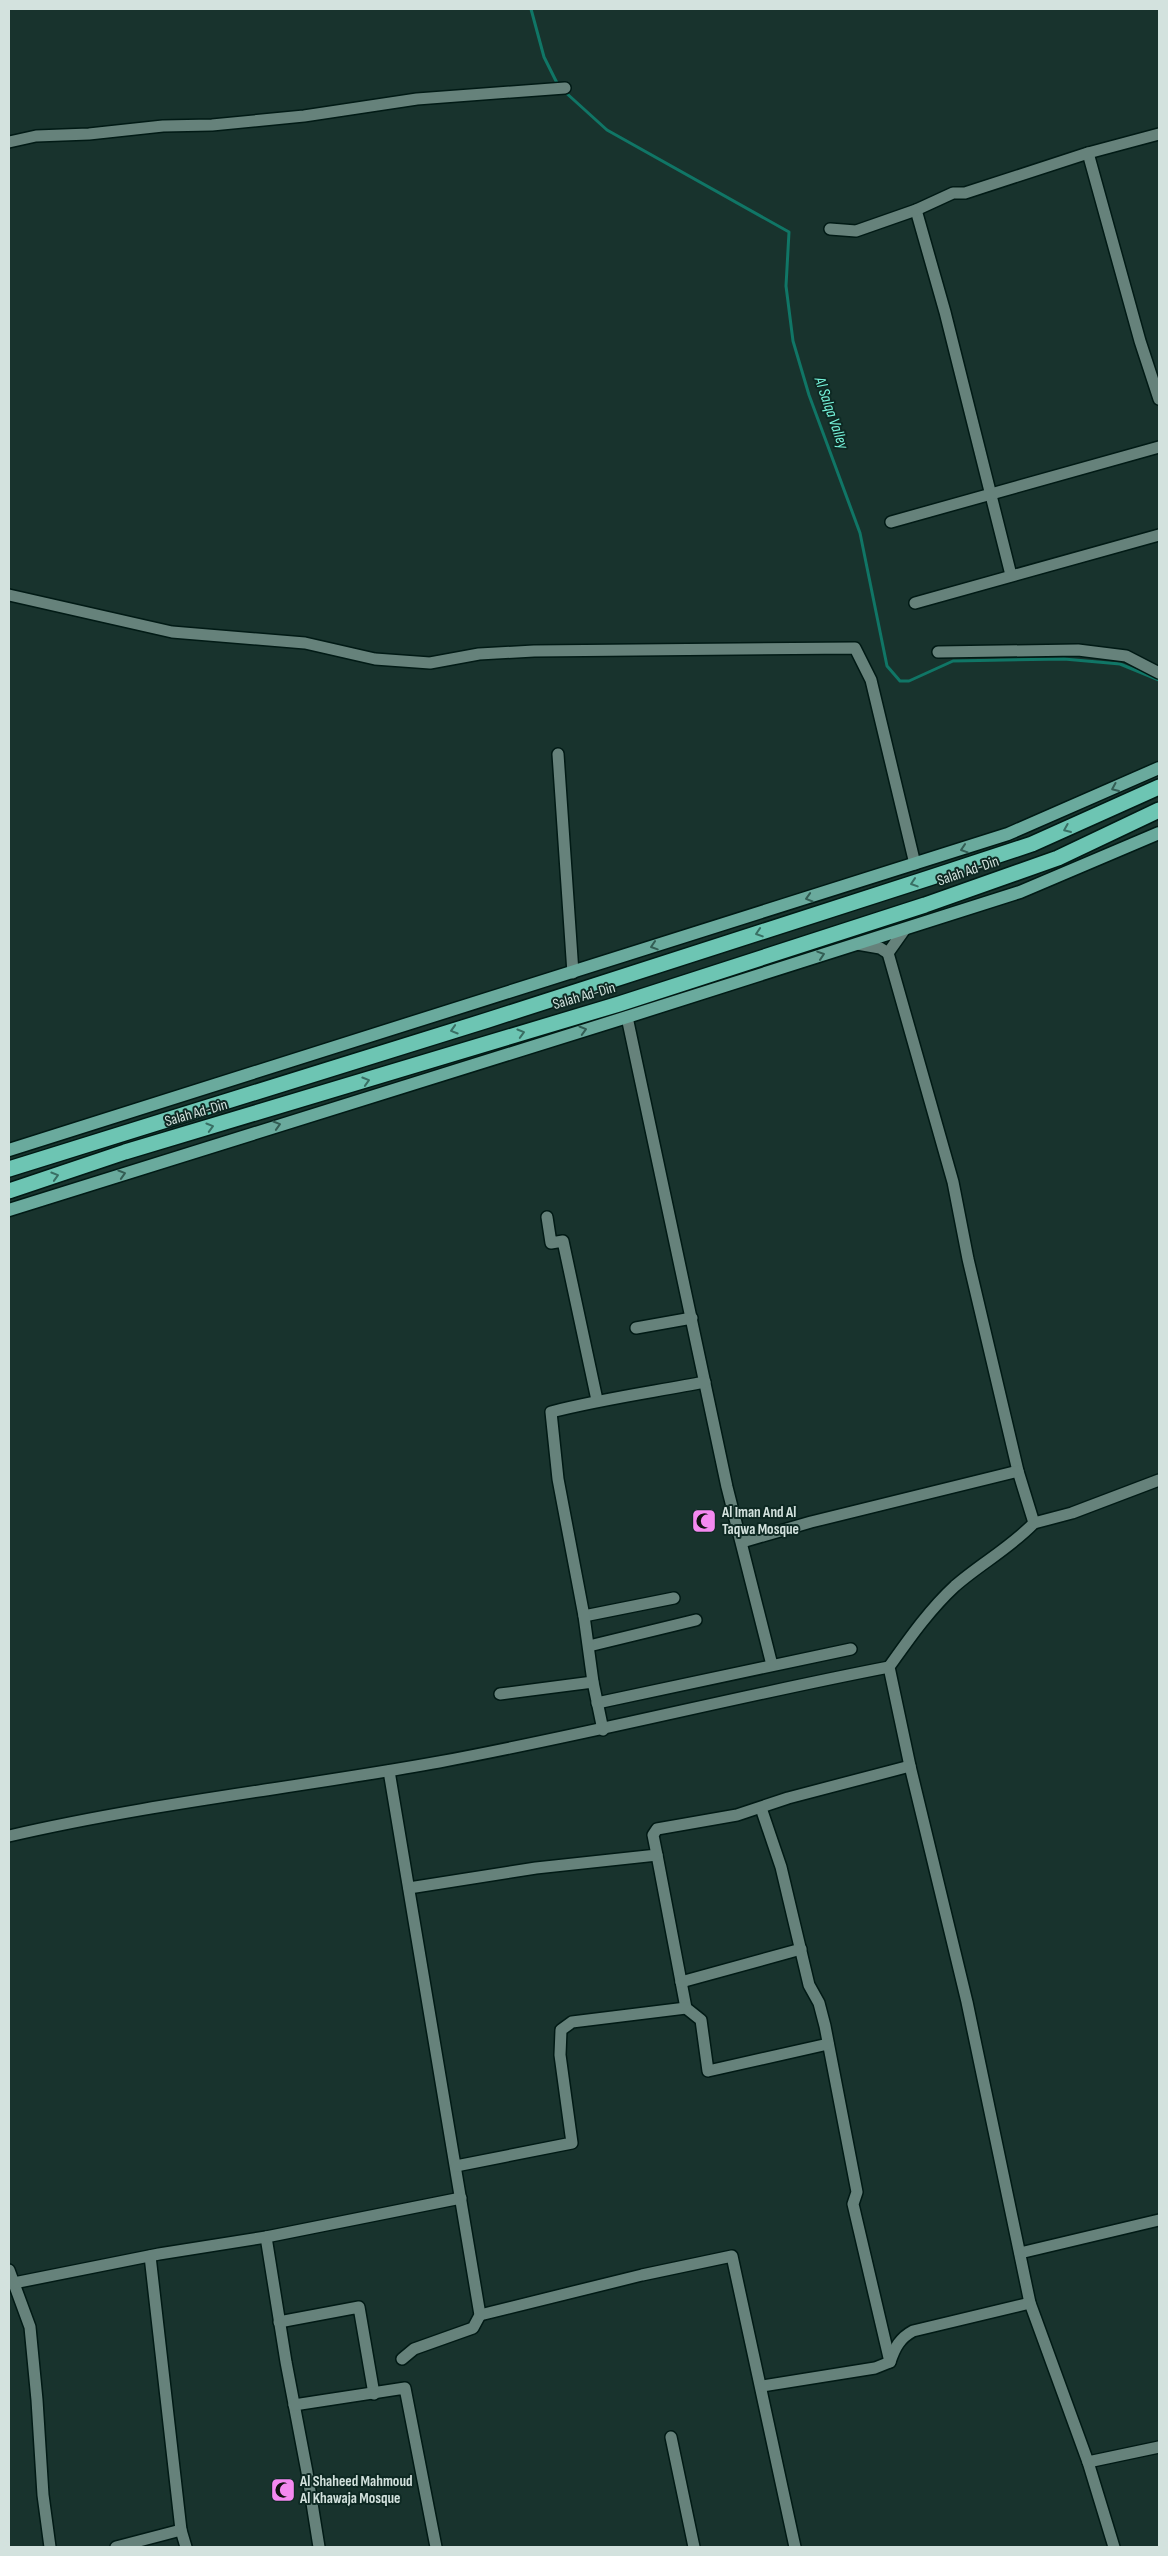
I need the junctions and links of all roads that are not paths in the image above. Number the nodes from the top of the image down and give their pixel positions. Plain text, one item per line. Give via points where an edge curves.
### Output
1 (565, 88) dead end
2 (1159, 134) edge
3 (9, 142) edge
4 (1088, 154) junction
5 (916, 210) junction
6 (830, 229) dead end
7 (1159, 399) edge
8 (1159, 447) edge
9 (992, 496) junction
10 (891, 522) dead end
11 (1159, 536) edge
12 (1011, 575) junction
13 (9, 595) edge
14 (915, 603) dead end
15 (938, 652) dead end
16 (1159, 673) edge
17 (558, 754) dead end
18 (1159, 768) edge
19 (1159, 788) edge
20 (1159, 810) edge
21 (1159, 832) edge
22 (916, 864) junction
23 (905, 929) junction
24 (857, 944) junction
25 (888, 953) junction
26 (574, 973) junction
27 (627, 1017) junction
28 (273, 1086) junction
29 (267, 1110) junction
30 (72, 1148) junction
31 (9, 1150) edge
32 (9, 1169) edge
33 (77, 1170) junction
34 (9, 1191) edge
35 (9, 1210) edge
36 (547, 1216) dead end
37 (692, 1318) junction
38 (636, 1328) dead end
39 (705, 1382) junction
40 (597, 1400) junction
41 (1018, 1471) junction
42 (1159, 1480) edge
43 (1034, 1523) junction
44 (742, 1542) junction
45 (674, 1598) dead end
46 (584, 1616) junction
47 (696, 1620) dead end
48 (589, 1646) junction
49 (851, 1649) dead end
50 (772, 1665) junction
51 (889, 1667) junction
52 (592, 1682) junction
53 (500, 1694) dead end
54 (597, 1703) junction
55 (603, 1730) junction
56 (910, 1766) junction
57 (389, 1771) junction
58 (761, 1808) junction
59 (9, 1836) edge
60 (657, 1855) junction
61 (409, 1888) junction
62 (801, 1949) junction
63 (681, 1982) junction
64 (686, 2008) junction
65 (828, 2044) junction
66 (456, 2166) junction
67 (461, 2198) junction
68 (1159, 2220) edge
69 (266, 2237) junction
70 (1020, 2253) junction
71 (150, 2256) junction
72 (9, 2270) edge
73 (14, 2283) junction
74 (1030, 2303) junction
75 (480, 2315) junction
76 (279, 2322) junction
77 (402, 2359) dead end
78 (890, 2362) junction
79 (762, 2386) junction
80 (374, 2394) junction
81 (294, 2405) junction
82 (670, 2437) dead end
83 (1159, 2447) edge
84 (1088, 2462) junction
85 (181, 2530) junction
86 (50, 2547) edge
87 (116, 2547) edge
88 (186, 2547) edge
89 (320, 2547) edge
90 (436, 2547) edge
91 (694, 2547) edge
92 (795, 2547) edge
93 (1114, 2547) edge

1 - 3 street via 417,99 304,116 212,125 36,136
2 - 4 street
4 - 5 street via 965,193 953,193
4 - 7 street
5 - 6 street via 856,231
5 - 9 street
8 - 9 street
9 - 10 street
9 - 12 street
11 - 12 street
12 - 14 street
13 - 22 street via 172,632 305,643 375,659 430,663 479,654 534,651 855,648 872,680
15 - 16 street via 1078,650 1126,656
17 - 26 street
18 -> 22 main road via 1037,824
19 -> 28 highway, Salah Ad-Din via 1032,844
29 -> 20 highway, Salah Ad-Din via 619,1004 953,895 1058,858
21 - 23 main road via 1020,892
22 -> 26 main road
23 - 24 main road
23 - 25 street
24 - 25 street via 880,948
27 -> 24 main road
25 - 41 street via 953,1182
26 - 31 main road
35 -> 27 main road
27 - 37 street
28 - 29 highway via 266,1099
28 - 30 highway, Salah Ad-Din
33 -> 29 highway, Salah Ad-Din via 125,1152
30 - 32 highway, Salah Ad-Din
30 - 33 highway via 70,1163
34 -> 33 highway, Salah Ad-Din
36 - 40 street via 551,1243 563,1240
37 - 38 street
37 - 39 street
39 - 40 street via 614,1400
39 - 44 street
40 - 46 street via 551,1412 558,1480
41 - 43 street
41 - 44 street
42 - 43 street via 1072,1513
43 - 51 street via 1020,1538 955,1587 921,1623
44 - 50 street
45 - 46 street
46 - 48 street
47 - 48 street
48 - 52 street
49 - 50 street
50 - 54 street
51 - 55 street
51 - 56 street
52 - 53 street
52 - 54 street
54 - 55 street
55 - 57 street
56 - 58 street
56 - 70 street via 967,2002
57 - 59 street via 215,1798
57 - 61 street
58 - 60 street via 657,1830 652,1835
58 - 62 street via 781,1867
60 - 61 street via 536,1868
60 - 63 street
61 - 66 street
62 - 63 street
62 - 65 street via 810,1985 819,2003
63 - 64 street
64 - 65 street via 701,2020 708,2071
64 - 66 street via 572,2022 561,2030 560,2055 572,2143
65 - 78 street via 856,2192 853,2204
66 - 67 street
67 - 69 street
67 - 75 street
68 - 70 street
69 - 71 street
69 - 76 street
70 - 74 street
71 - 73 street
71 - 85 street
72 - 73 street
73 - 86 street via 30,2327
74 - 78 street via 913,2331 903,2336
74 - 84 street
75 - 77 street via 473,2328 414,2349
75 - 79 street via 732,2256
76 - 80 street via 359,2307
76 - 81 street
78 - 79 street via 829,2377
79 - 92 street
80 - 81 street
80 - 90 street via 405,2388
81 - 89 street
82 - 91 street
83 - 84 street
84 - 93 street
85 - 87 street
85 - 88 street

